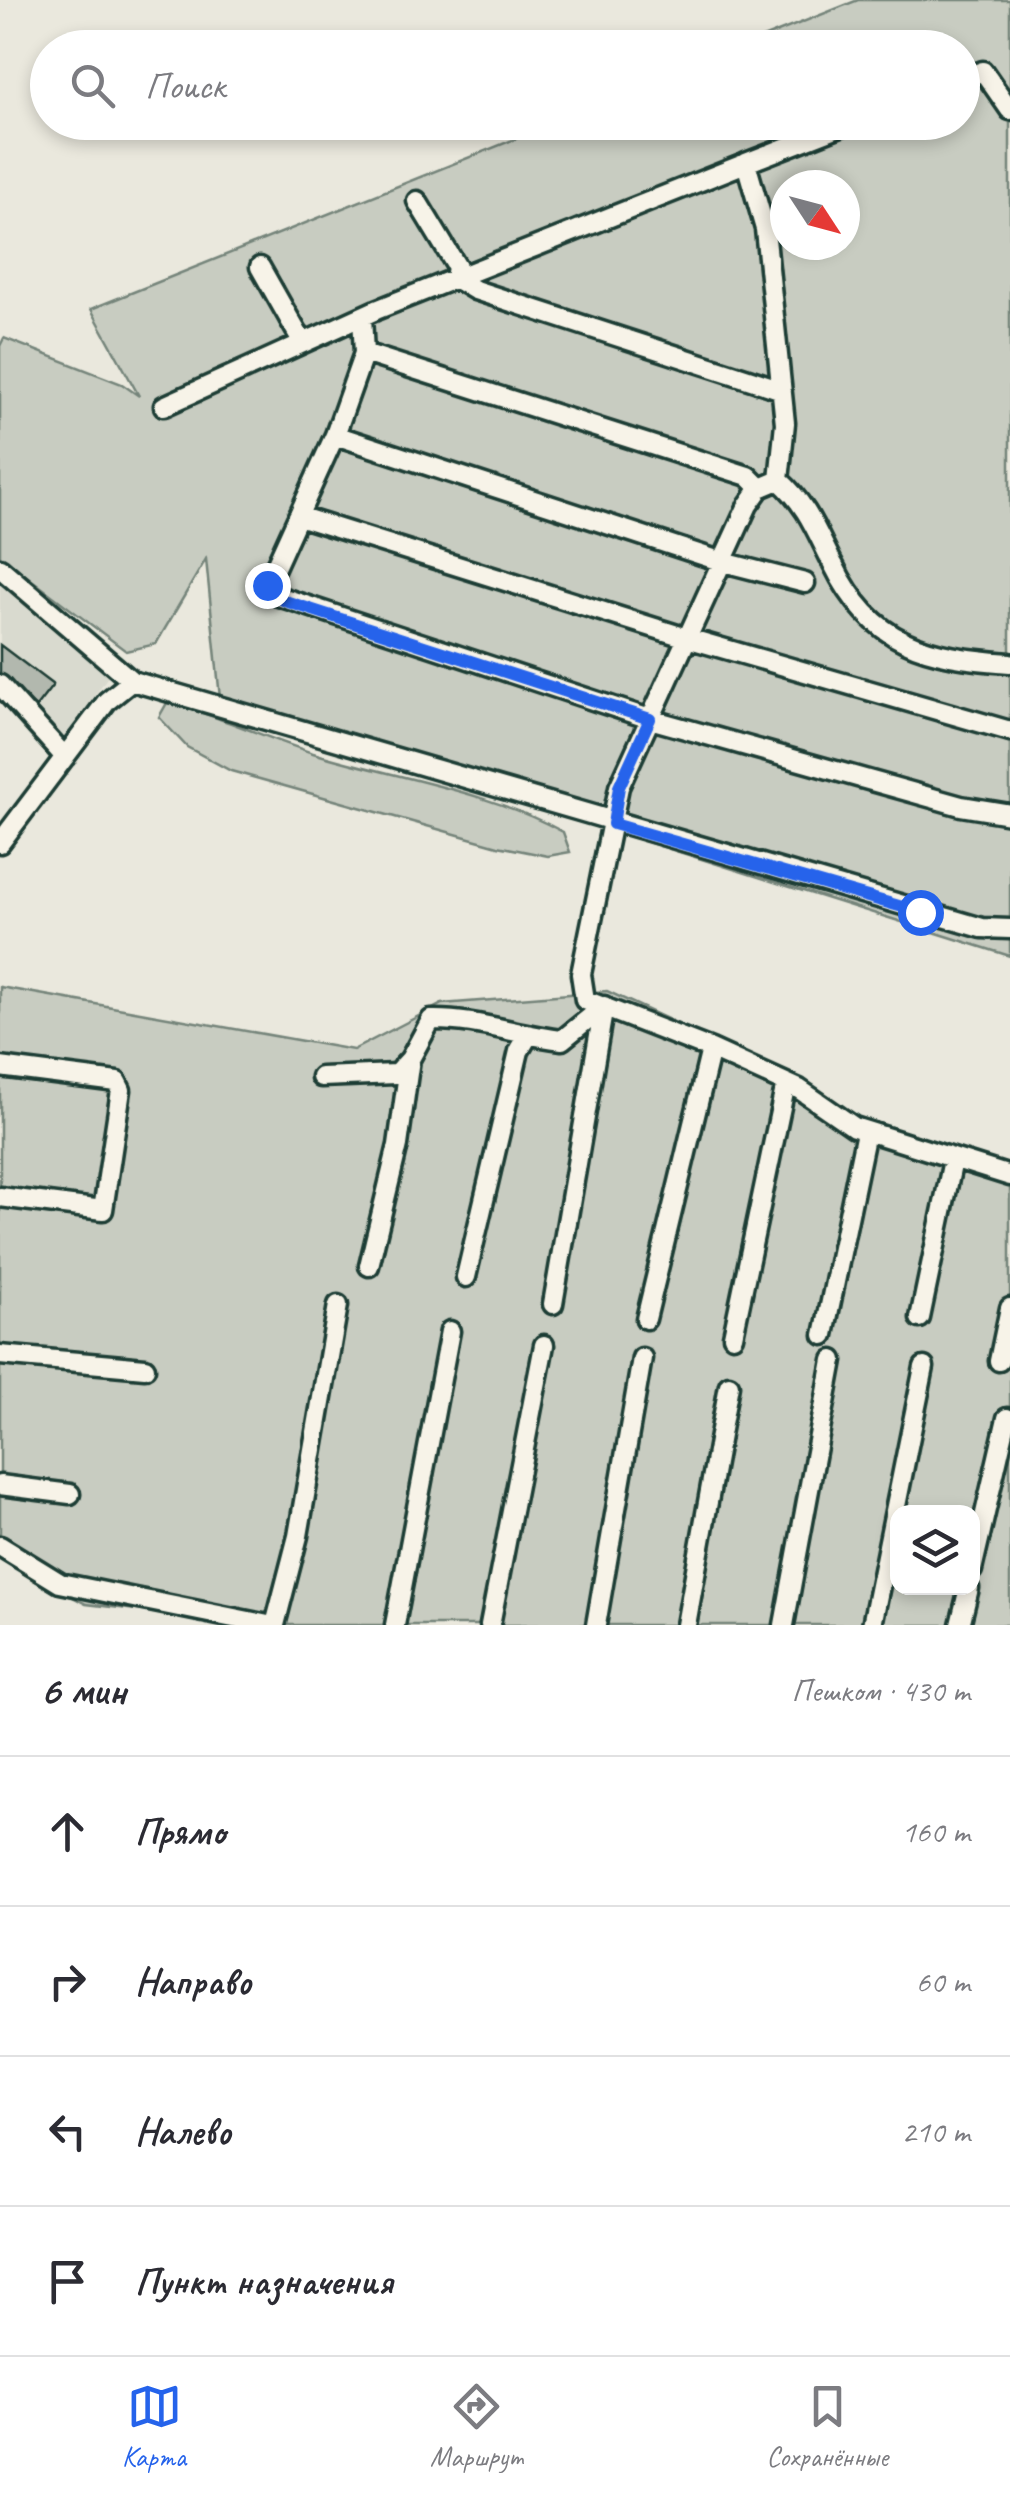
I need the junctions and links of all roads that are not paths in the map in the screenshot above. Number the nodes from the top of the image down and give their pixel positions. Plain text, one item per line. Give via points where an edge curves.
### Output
1 (980, 72) edge
2 (1010, 110) edge
3 (806, 140) edge
4 (746, 164) junction
5 (417, 201) dead end
6 (260, 268) dead end
7 (455, 278) junction
8 (362, 316) junction
9 (303, 343) junction
10 (364, 353) junction
11 (778, 389) junction
12 (164, 406) dead end
13 (335, 435) junction
14 (780, 480) junction
15 (760, 488) junction
16 (298, 516) junction
17 (724, 562) junction
18 (0, 568) edge
19 (805, 583) dead end
20 (687, 638) junction
21 (1010, 663) edge
22 (132, 681) junction
23 (0, 686) edge
24 (650, 719) junction
25 (1010, 731) edge
26 (65, 757) junction
27 (1010, 814) edge
28 (613, 824) junction
29 (0, 843) edge
30 (1010, 929) edge
31 (604, 1006) junction
32 (528, 1036) junction
33 (711, 1049) junction
34 (410, 1059) junction
35 (0, 1068) edge
36 (322, 1076) dead end
37 (786, 1083) junction
38 (866, 1132) junction
39 (952, 1160) junction
40 (1010, 1176) edge
41 (0, 1196) edge
42 (369, 1266) dead end
43 (466, 1276) dead end
44 (553, 1304) dead end
45 (338, 1305) dead end
46 (1010, 1308) edge
47 (920, 1318) dead end
48 (646, 1319) dead end
49 (450, 1331) dead end
50 (824, 1335) dead end
51 (733, 1336) dead end
52 (544, 1345) dead end
53 (0, 1356) edge
54 (642, 1358) dead end
55 (833, 1360) dead end
56 (1000, 1361) dead end
57 (924, 1367) dead end
58 (145, 1368) dead end
59 (729, 1385) dead end
60 (1007, 1418) dead end
61 (0, 1485) edge
62 (70, 1494) dead end
63 (980, 1535) edge
64 (0, 1546) edge
65 (967, 1595) edge
66 (272, 1625) edge
67 (395, 1625) edge
68 (490, 1625) edge
69 (596, 1625) edge
70 (686, 1625) edge
71 (784, 1625) edge
72 (872, 1625) edge
73 (960, 1625) edge

1 - 2 street
3 - 4 street
4 - 7 street
4 - 11 street via 765,229
5 - 7 street via 456,267
6 - 9 street
7 - 8 street
7 - 11 street
8 - 9 street
8 - 10 street
9 - 12 street
10 - 13 street
10 - 15 street via 748,476
11 - 14 street via 785,422
13 - 16 street
13 - 17 street
14 - 15 street
14 - 21 street via 804,502 853,600 884,634 940,656
15 - 17 street
16 - 20 street
16 - 24 street via 267,585 272,594
17 - 19 street
17 - 20 street
18 - 22 street
20 - 24 street
20 - 25 street
22 - 26 street via 107,701
22 - 28 street
23 - 26 street
24 - 27 street
24 - 28 street via 619,787
26 - 29 street
28 - 30 street via 982,928
28 - 31 street via 581,974 585,1000
31 - 32 street via 562,1040
31 - 33 street
31 - 44 street
32 - 34 street via 478,1022 431,1020
32 - 43 street
33 - 37 street
33 - 48 street
34 - 36 street via 396,1074
34 - 42 street
35 - 41 street via 117,1082 121,1090 103,1210
37 - 38 street
37 - 51 street
38 - 39 street
38 - 50 street
39 - 40 street
39 - 47 street
45 - 66 street via 298,1536
46 - 56 street
49 - 67 street
52 - 68 street
53 - 58 street
54 - 69 street
55 - 71 street
57 - 72 street
59 - 70 street
60 - 63 street
61 - 62 street
64 - 66 street via 60,1583
65 - 73 street

